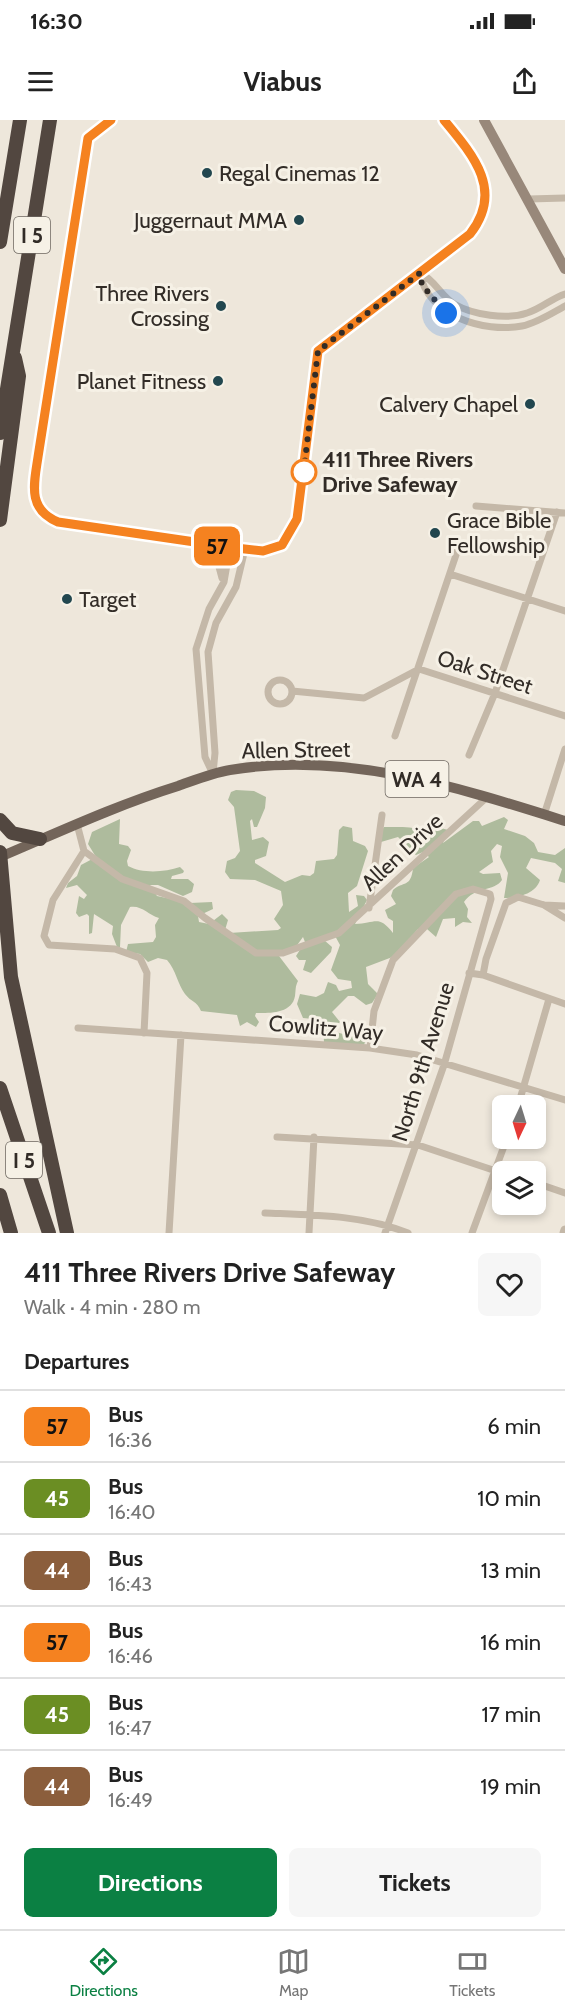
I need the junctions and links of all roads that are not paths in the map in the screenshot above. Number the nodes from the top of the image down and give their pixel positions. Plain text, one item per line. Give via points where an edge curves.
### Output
1 (20, 120) edge
2 (50, 120) edge
3 (111, 120) edge
4 (444, 120) edge
5 (484, 120) edge
6 (565, 198) edge
7 (529, 199) junction
8 (0, 242) edge
9 (565, 270) edge
10 (420, 273) junction
11 (565, 294) edge
12 (565, 306) edge
13 (13, 350) junction
14 (0, 433) edge
15 (476, 506) dead end
16 (556, 512) junction
17 (565, 513) edge
18 (0, 520) edge
19 (199, 544) junction
20 (230, 547) junction
21 (245, 549) junction
22 (458, 549) dead end
23 (450, 574) junction
24 (220, 588) junction
25 (526, 598) junction
26 (565, 611) edge
27 (419, 669) junction
28 (292, 691) dead end
29 (495, 693) junction
30 (565, 716) edge
31 (395, 736) dead end
32 (565, 748) edge
33 (469, 755) dead end
34 (213, 774) junction
35 (485, 799) junction
36 (382, 815) dead end
37 (544, 815) junction
38 (0, 820) edge
39 (565, 821) edge
40 (77, 824) junction
41 (40, 839) junction
42 (0, 852) edge
43 (84, 852) junction
44 (0, 856) edge
45 (544, 905) junction
46 (565, 906) edge
47 (369, 908) junction
48 (565, 918) edge
49 (469, 973) junction
50 (483, 975) junction
51 (549, 999) junction
52 (565, 1004) edge
53 (78, 1028) dead end
54 (144, 1033) junction
55 (181, 1035) junction
56 (370, 1048) junction
57 (444, 1065) junction
58 (0, 1088) edge
59 (524, 1089) junction
60 (522, 1095) edge
61 (565, 1100) edge
62 (277, 1137) dead end
63 (314, 1137) junction
64 (417, 1145) junction
65 (492, 1170) edge
66 (546, 1187) edge
67 (492, 1188) edge
68 (565, 1193) edge
69 (0, 1195) edge
70 (265, 1213) dead end
71 (310, 1215) junction
72 (387, 1225) junction
73 (11, 1233) edge
74 (49, 1233) edge
75 (67, 1233) edge
76 (169, 1233) edge
77 (309, 1233) edge
78 (385, 1233) edge
79 (408, 1233) edge
80 (472, 1233) edge

1 - 8 highway, I 5
2 - 13 highway, I 5
3 - 19 street via 88,138 34,498 43,513 58,522
4 - 10 street via 482,177 486,206 470,234
5 - 7 main road
6 - 7 street
7 - 9 main road
10 - 11 street via 453,303 498,315 528,313
10 - 12 street via 422,285 446,313 479,323 524,326
10 - 21 street via 318,351 295,524 288,539 278,547 263,551
13 - 14 highway, I 5
13 - 18 highway via 19,376
15 - 16 street
16 - 17 street
16 - 25 street
19 - 20 street
19 - 24 street via 220,568
20 - 21 street
20 - 24 street
21 - 34 street via 236,587 216,623 208,652
22 - 23 street
23 - 25 street
23 - 27 street
24 - 34 street via 198,635 195,655 205,757
25 - 26 street
25 - 29 street
27 - 28 street, Oak Street via 364,698
27 - 29 street, Oak Street
27 - 31 street
29 - 30 street, Oak Street
29 - 33 street
32 - 37 street
34 - 35 main road, Allen Street / WA 4 via 265,766 357,767
34 - 40 main road, Allen Street / WA 4
35 - 37 main road, Allen Street / WA 4
35 - 47 street, Allen Drive
36 - 47 street, Allen Drive
37 - 39 main road, Allen Street / WA 4
38 - 41 highway via 12,833
40 - 41 main road, Allen Street / WA 4
40 - 43 street
41 - 44 main road, Allen Street / WA 4
42 - 44 highway
43 - 47 street, Allen Drive via 122,879 184,901 256,953 282,952 339,933
43 - 54 street via 53,900 43,931 45,942 115,949 141,958 147,973
44 - 75 highway via 14,997
45 - 46 street
45 - 48 street
45 - 50 street via 518,897 506,903
49 - 50 street
49 - 56 street, North 9th Avenue via 491,899 483,890 456,894 393,960 374,1011
49 - 57 street, North 9th Avenue
50 - 51 street
51 - 52 street
51 - 59 street
53 - 54 street, Cowlitz Way
54 - 55 street, Cowlitz Way
55 - 56 street, Cowlitz Way
55 - 76 street
56 - 57 street, Cowlitz Way via 417,1055
57 - 59 street, Cowlitz Way
57 - 64 street, North 9th Avenue
58 - 74 highway, I 5
59 - 60 street
59 - 61 street, Cowlitz Way
62 - 63 street
63 - 64 street
63 - 71 street
64 - 65 street
64 - 72 street, North 9th Avenue
66 - 68 street
67 - 80 street
69 - 73 highway, I 5
70 - 71 street
71 - 72 street
71 - 77 street
72 - 78 street, North 9th Avenue
72 - 79 street

